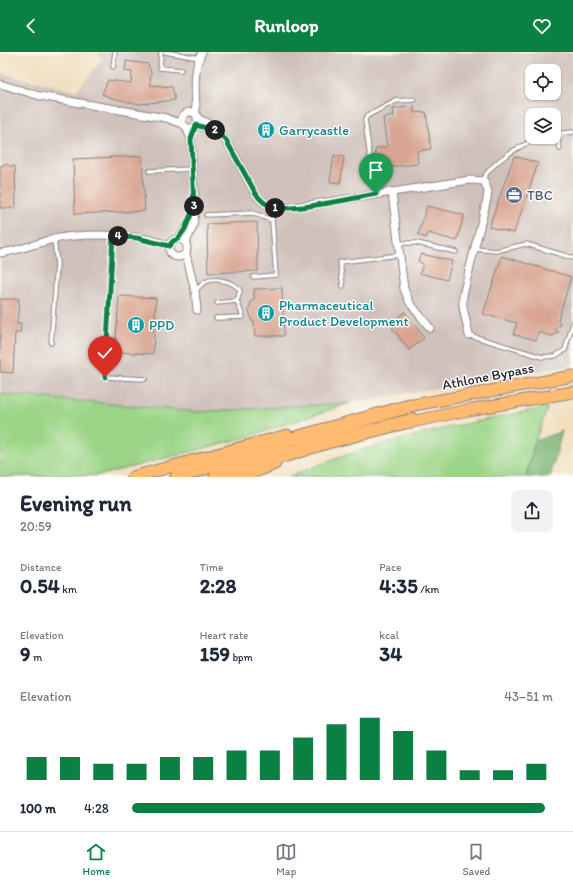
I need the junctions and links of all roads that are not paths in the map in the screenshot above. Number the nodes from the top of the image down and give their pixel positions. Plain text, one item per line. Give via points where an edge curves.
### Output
1 (115, 52) edge
2 (161, 52) edge
3 (165, 52) edge
4 (172, 52) edge
5 (201, 55) edge
6 (113, 67) dead end
7 (181, 70) dead end
8 (0, 84) edge
9 (194, 94) junction
10 (414, 100) dead end
11 (185, 113) junction
12 (196, 116) junction
13 (166, 118) junction
14 (184, 125) junction
15 (195, 126) junction
16 (216, 131) junction
17 (573, 132) edge
18 (561, 133) edge
19 (191, 139) junction
20 (527, 144) edge
21 (559, 144) edge
22 (560, 149) dead end
23 (192, 169) junction
24 (149, 171) dead end
25 (482, 180) junction
26 (392, 192) junction
27 (376, 194) junction
28 (194, 207) junction
29 (275, 208) junction
30 (206, 215) dead end
31 (272, 220) junction
32 (113, 236) junction
33 (54, 239) junction
34 (178, 239) junction
35 (186, 242) junction
36 (398, 243) junction
37 (169, 246) junction
38 (475, 249) junction
39 (0, 252) edge
40 (456, 252) dead end
41 (186, 254) junction
42 (399, 255) junction
43 (178, 258) junction
44 (573, 258) edge
45 (190, 275) junction
46 (252, 277) dead end
47 (343, 286) dead end
48 (195, 291) junction
49 (237, 301) junction
50 (217, 302) dead end
51 (197, 310) dead end
52 (216, 318) dead end
53 (573, 323) edge
54 (430, 328) dead end
55 (469, 335) joint
56 (51, 343) dead end
57 (573, 376) edge
58 (145, 379) dead end
59 (570, 393) edge
60 (410, 406) junction
61 (413, 420) junction
62 (133, 477) edge
63 (177, 477) edge
64 (216, 477) edge
65 (242, 477) edge

1 - 6 lane
2 - 7 lane via 160,68
3 - 4 lane
4 - 5 lane
5 - 9 street
8 - 13 street via 40,96
9 - 11 street
9 - 12 street
10 - 27 lane via 396,101 367,116 365,120
11 - 12 street
11 - 13 street
11 - 14 street via 182,119
12 - 15 street
12 - 16 street
13 - 14 street
14 - 15 street
14 - 19 street
15 - 16 street
15 - 19 street
16 - 29 street via 230,145 257,196
17 - 18 lane
19 - 23 street
20 - 25 lane via 489,168
21 - 22 lane
23 - 24 lane
23 - 28 street
25 - 26 street
25 - 38 street via 487,185 488,194
26 - 27 street
26 - 36 street
27 - 29 street
28 - 34 street via 189,223
28 - 35 street via 194,221
29 - 31 lane
30 - 31 lane via 252,213
31 - 46 lane via 276,275
32 - 33 street
32 - 37 street via 137,238
32 - 58 lane via 105,377
33 - 39 street
33 - 56 lane via 57,264
34 - 35 street
34 - 37 street
35 - 41 street
36 - 40 lane via 417,243
36 - 42 street
37 - 43 street via 172,255
38 - 44 lane via 496,251 526,244
38 - 55 street via 463,295
41 - 43 street
41 - 45 street
42 - 47 lane via 340,262
42 - 54 street via 406,295
43 - 45 street
45 - 48 street
48 - 49 lane via 205,282 231,282 240,291
48 - 51 street
49 - 50 lane
49 - 52 lane via 243,317
53 - 55 lane via 565,350 555,356 542,357
57 - 60 highway, Athlone Bypass
59 - 61 highway, Athlone Bypass
60 - 62 highway, Athlone Bypass via 359,415
60 - 63 highway via 292,439
61 - 64 highway via 327,442
61 - 65 highway, Athlone Bypass

